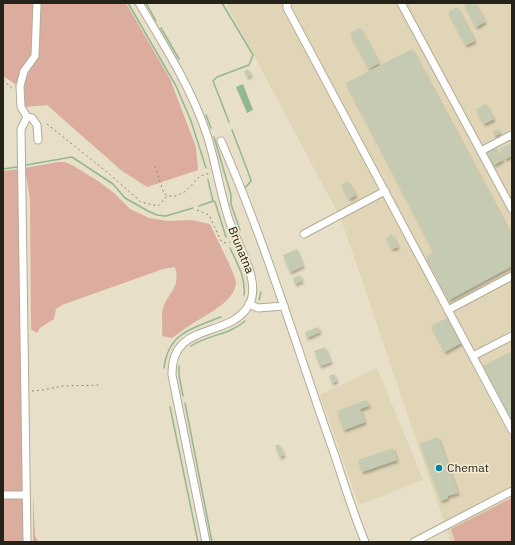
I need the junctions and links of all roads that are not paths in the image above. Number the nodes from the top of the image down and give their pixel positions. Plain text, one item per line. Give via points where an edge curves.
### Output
1 (37, 3) edge
2 (138, 3) edge
3 (287, 3) edge
4 (401, 3) edge
5 (27, 117) junction
6 (512, 137) edge
7 (38, 140) dead end
8 (221, 141) dead end
9 (481, 151) junction
10 (385, 191) junction
11 (512, 209) edge
12 (304, 234) dead end
13 (512, 276) edge
14 (250, 304) junction
15 (284, 306) junction
16 (448, 310) junction
17 (512, 336) edge
18 (473, 356) junction
19 (512, 430) edge
20 (512, 491) edge
21 (3, 495) edge
22 (26, 495) junction
23 (27, 542) edge
24 (206, 542) edge
25 (365, 542) edge
26 (414, 542) edge

1 - 5 street via 34,56 22,76 21,107
2 - 14 street, Brunatna via 175,64 207,134 225,206 252,279
3 - 10 street via 287,8
4 - 9 street
5 - 7 street via 32,118 38,125
5 - 22 street via 21,129 28,391
6 - 9 street via 511,135
8 - 15 street
9 - 11 street
10 - 12 street
10 - 16 street
13 - 16 street
14 - 15 street via 258,308
14 - 24 street via 237,318 189,338 178,350 172,367
15 - 25 street
16 - 18 street
17 - 18 street
18 - 19 street
20 - 26 street
21 - 22 street
22 - 23 street

